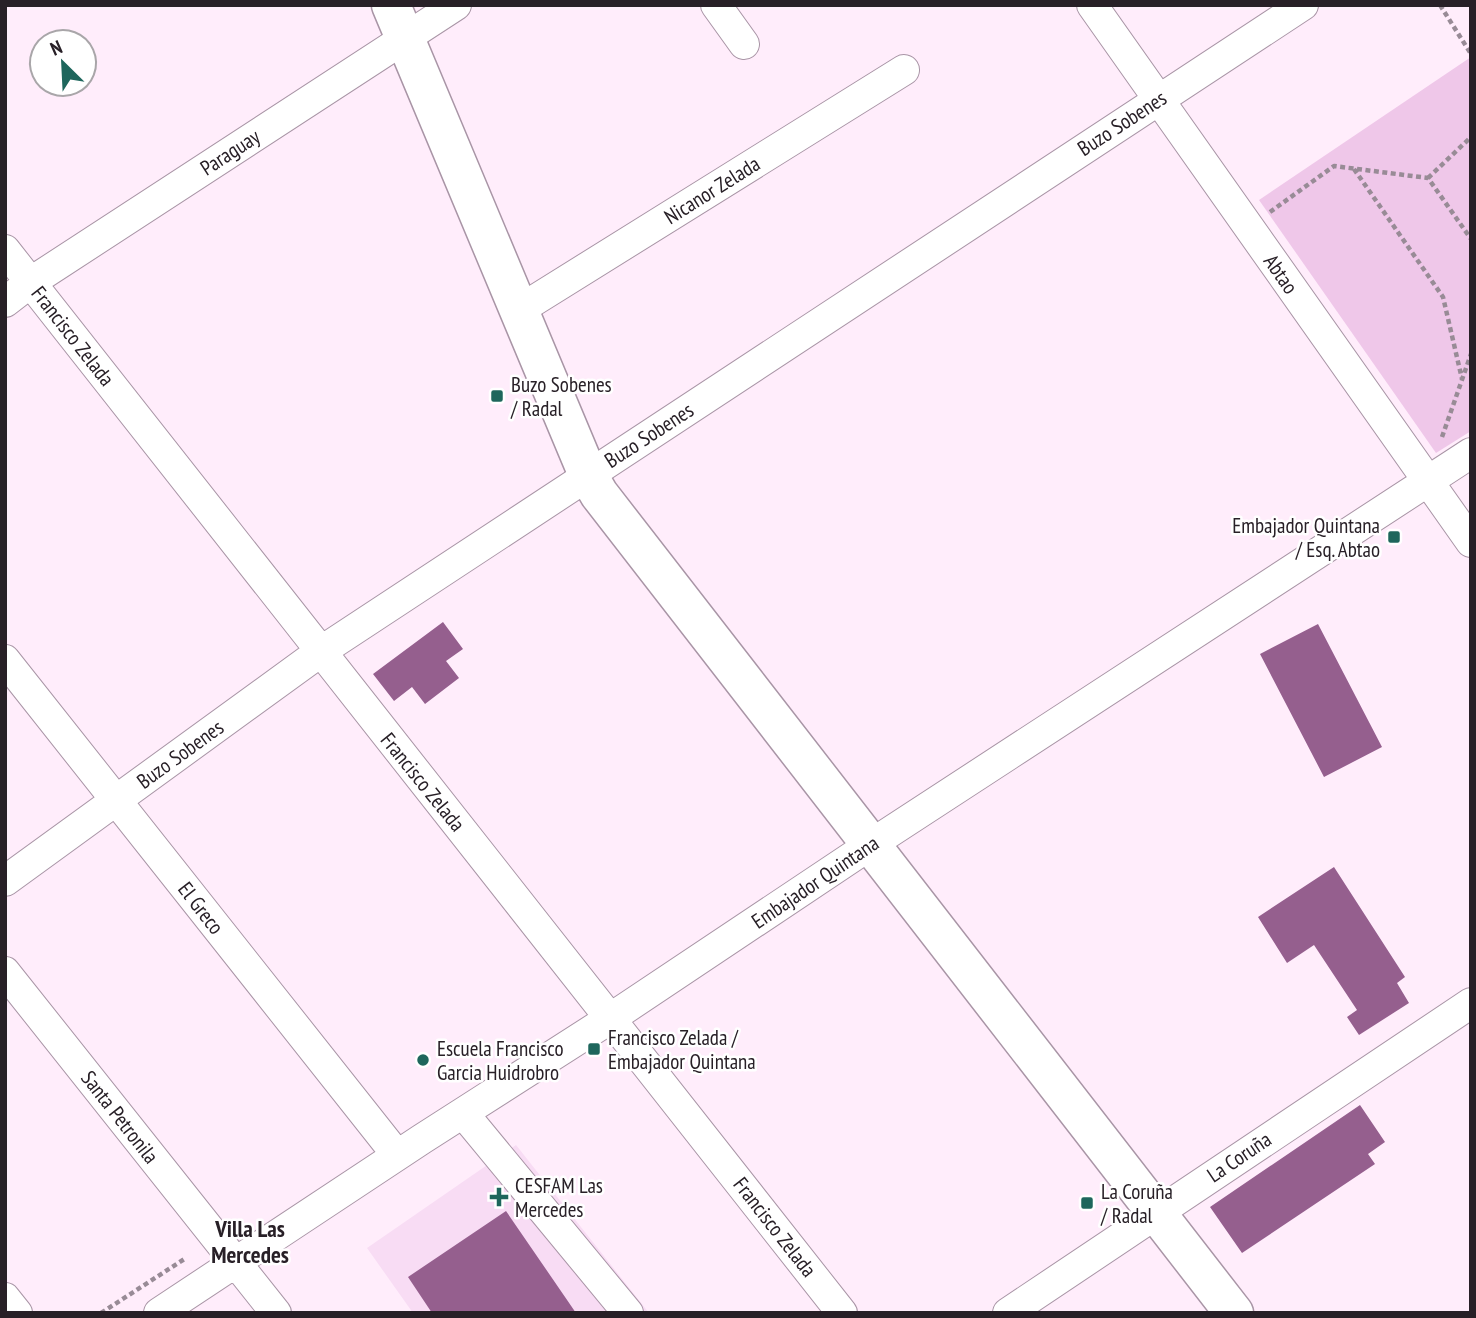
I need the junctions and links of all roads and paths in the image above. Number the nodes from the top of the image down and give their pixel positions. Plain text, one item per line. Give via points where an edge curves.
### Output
1 (456, 5) edge
2 (716, 5) edge
3 (1092, 5) edge
4 (1303, 5) edge
5 (1440, 5) edge
6 (398, 22) edge
7 (744, 44) dead end
8 (1471, 54) edge
9 (904, 70) dead end
10 (1159, 99) junction
11 (1471, 137) edge
12 (1465, 143) junction
13 (1471, 146) edge
14 (1354, 169) junction
15 (1428, 178) junction
16 (1249, 227) junction
17 (1471, 239) edge
18 (5, 250) edge
19 (31, 282) junction
20 (5, 302) edge
21 (519, 310) junction
22 (1471, 354) edge
23 (1462, 379) junction
24 (1471, 453) edge
25 (588, 475) junction
26 (1436, 475) junction
27 (1471, 542) edge
28 (320, 652) junction
29 (5, 660) edge
30 (116, 800) junction
31 (870, 845) junction
32 (5, 881) edge
33 (5, 972) edge
34 (1471, 1003) edge
35 (611, 1018) junction
36 (463, 1113) junction
37 (397, 1156) junction
38 (1156, 1212) junction
39 (235, 1261) junction
40 (5, 1298) edge
41 (17, 1313) edge
42 (159, 1313) edge
43 (276, 1313) edge
44 (628, 1313) edge
45 (842, 1313) edge
46 (1008, 1313) edge
47 (1234, 1313) edge

1 - 6 street, Paraguay
2 - 7 street
3 - 10 street, Abtao
4 - 10 street, Buzo Sobenes
5 - 8 path
6 - 19 street, Paraguay
6 - 21 main road
9 - 21 street, Nicanor Zelada
10 - 16 street, Abtao
10 - 25 street, Buzo Sobenes
11 - 12 path
12 - 13 path
12 - 15 path
14 - 15 path
14 - 16 path via 1334,166
14 - 23 path via 1443,297
15 - 17 path
16 - 26 street, Abtao
18 - 19 street, Francisco Zelada
19 - 20 street, Paraguay
19 - 28 street, Francisco Zelada
21 - 25 main road
22 - 23 path
23 - 26 path via 1436,453
24 - 26 street, Embajador Quintana
25 - 28 street, Buzo Sobenes
25 - 31 main road
26 - 27 street, Abtao
26 - 31 street, Embajador Quintana
28 - 30 street, Buzo Sobenes
28 - 35 street, Francisco Zelada
29 - 30 street, El Greco
30 - 32 street, Buzo Sobenes
30 - 37 street, El Greco
31 - 35 street, Embajador Quintana
31 - 38 main road
33 - 39 street, Santa Petronila
34 - 38 street, La Coruña
35 - 36 street, Embajador Quintana
35 - 45 street, Francisco Zelada
36 - 37 street, Embajador Quintana
36 - 44 street
37 - 39 street, Embajador Quintana
38 - 46 street, La Coruña
38 - 47 main road
39 - 42 street, Embajador Quintana
39 - 43 street, Santa Petronila
40 - 41 street

